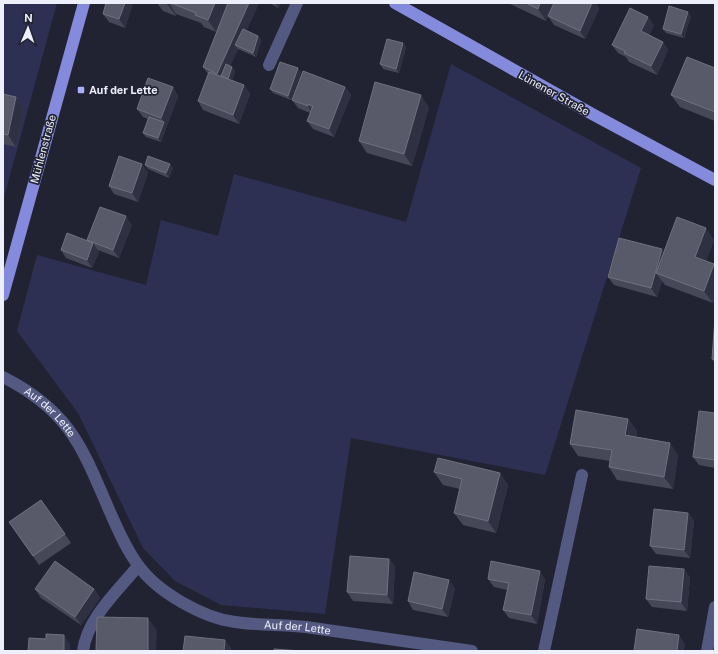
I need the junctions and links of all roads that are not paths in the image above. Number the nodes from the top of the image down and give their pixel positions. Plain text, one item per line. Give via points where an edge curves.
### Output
1 (84, 3) edge
2 (297, 3) edge
3 (394, 3) edge
4 (269, 65) dead end
5 (715, 180) edge
6 (3, 295) edge
7 (3, 377) edge
8 (582, 475) dead end
9 (138, 566) junction
10 (715, 607) edge
11 (83, 651) edge
12 (472, 651) edge
13 (544, 651) edge
14 (706, 651) edge

1 - 6 main road, Mühlenstraße
2 - 4 street
3 - 5 main road, Lünener Straße
7 - 9 street, Auf der Lette via 39,398 58,414 70,430 82,448 120,533
8 - 13 street
9 - 11 street via 95,618 84,642
9 - 12 street, Auf der Lette via 155,583 185,604 234,622 308,627
10 - 14 street

